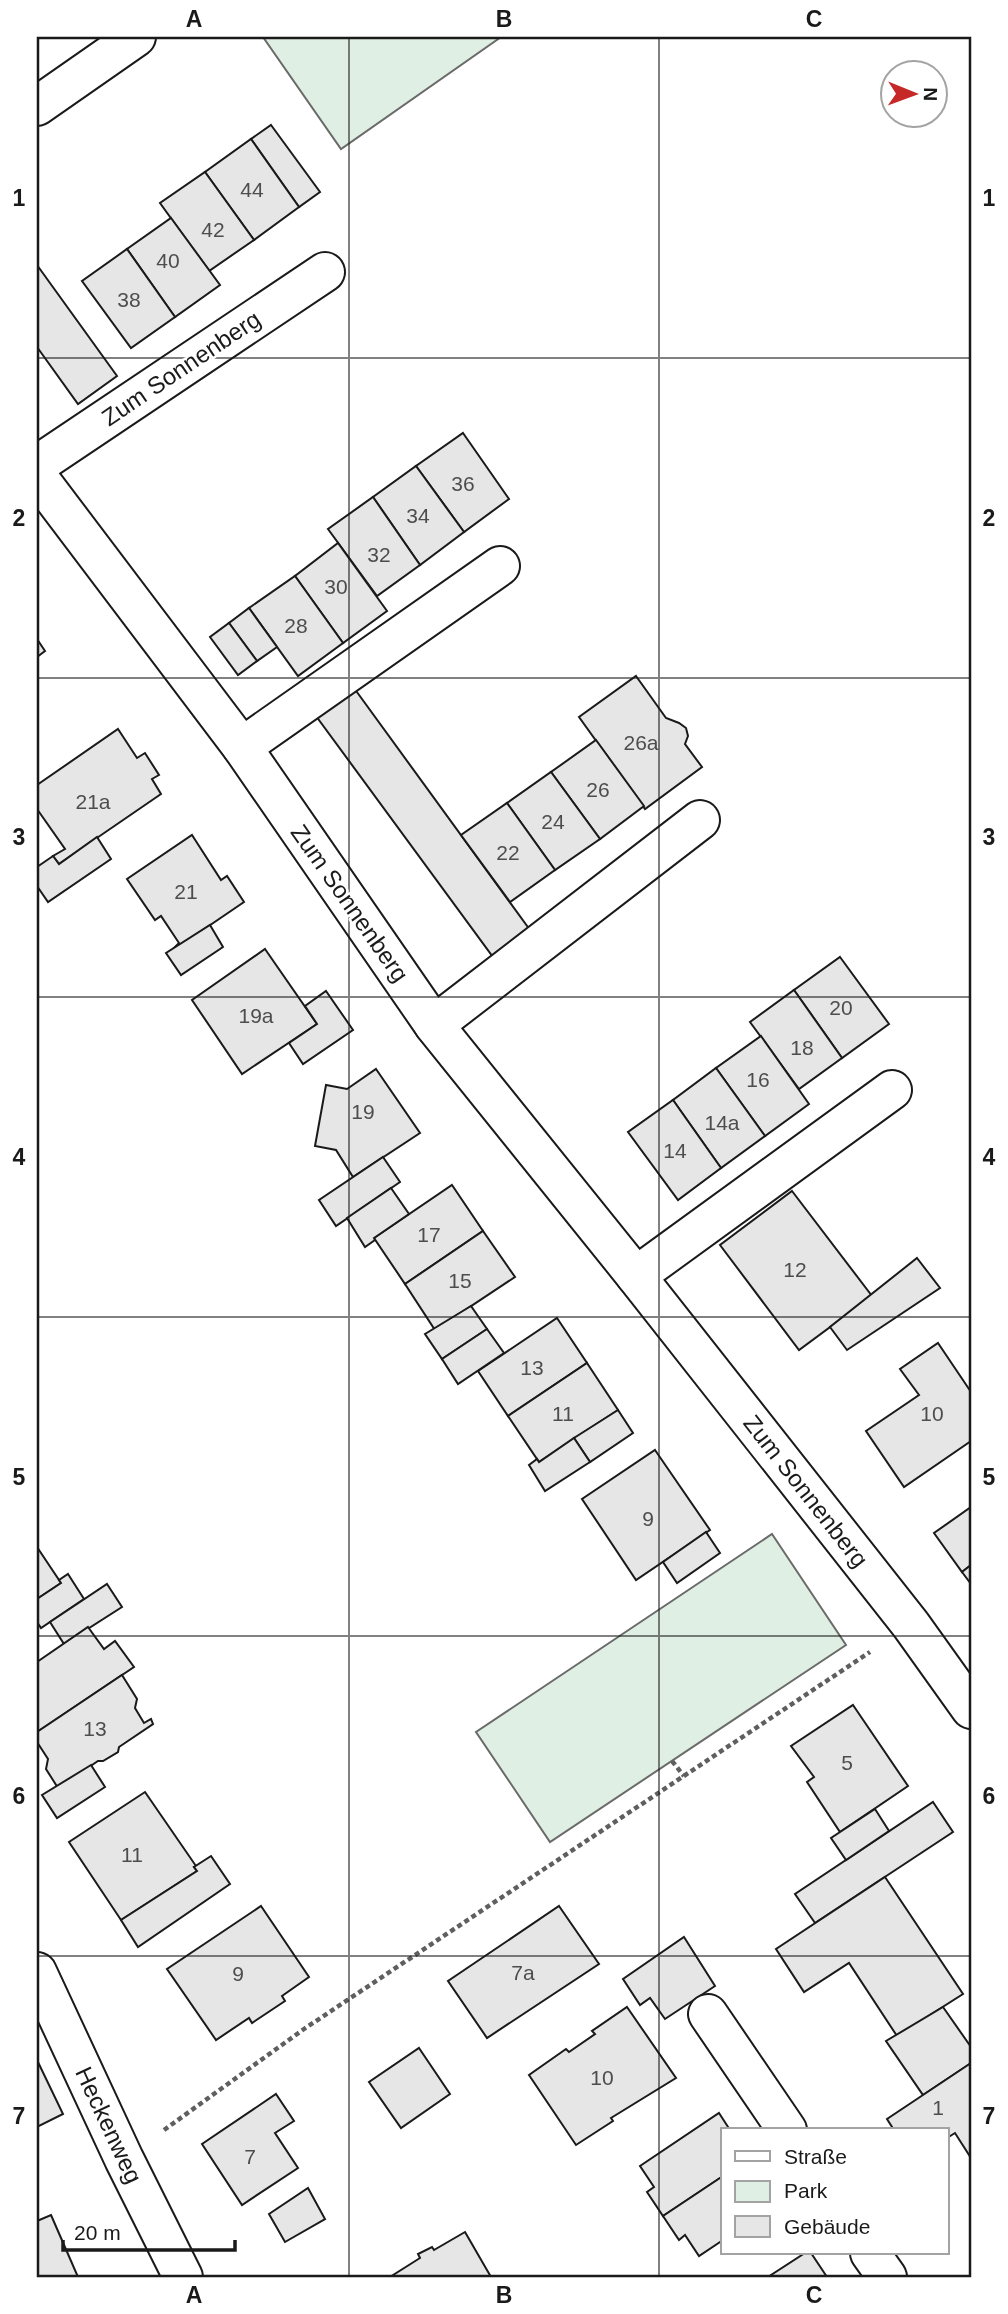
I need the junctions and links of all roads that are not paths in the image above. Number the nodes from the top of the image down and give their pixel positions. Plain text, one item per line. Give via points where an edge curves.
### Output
1 (136, 37) edge
2 (37, 106) edge
3 (325, 272) dead end
4 (37, 465) edge
5 (37, 477) edge
6 (500, 566) dead end
7 (242, 747) junction
8 (700, 820) dead end
9 (434, 1025) junction
10 (892, 1090) dead end
11 (636, 1276) junction
12 (971, 1709) edge
13 (37, 1972) edge
14 (708, 2014) dead end
15 (786, 2128) edge
16 (871, 2254) edge
17 (183, 2277) edge
18 (887, 2277) edge

1 - 2 street
3 - 4 street, Zum Sonnenberg
5 - 7 street, Zum Sonnenberg
6 - 7 street
7 - 9 street, Zum Sonnenberg
8 - 9 street
9 - 11 street, Zum Sonnenberg
10 - 11 street
11 - 12 street, Zum Sonnenberg via 911,1625
13 - 17 street, Heckenweg
14 - 15 street
16 - 18 street

